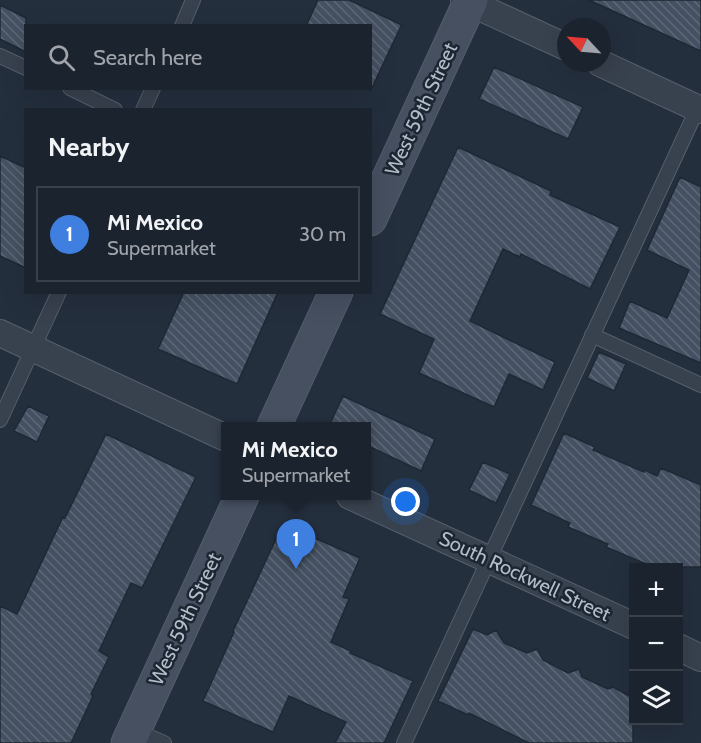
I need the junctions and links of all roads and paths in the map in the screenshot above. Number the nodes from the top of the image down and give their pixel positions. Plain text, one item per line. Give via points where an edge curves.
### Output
1 (193, 0) edge
2 (468, 1) edge
3 (183, 24) edge
4 (557, 43) edge
5 (0, 56) edge
6 (24, 67) edge
7 (611, 68) edge
8 (74, 90) edge
9 (152, 90) edge
10 (700, 106) edge
11 (111, 108) edge
12 (144, 108) edge
13 (372, 215) edge
14 (58, 294) edge
15 (335, 294) edge
16 (0, 333) edge
17 (592, 335) junction
18 (33, 348) junction
19 (701, 385) edge
20 (0, 420) edge
21 (276, 422) edge
22 (221, 436) edge
23 (240, 500) edge
24 (362, 500) edge
25 (489, 560) junction
26 (629, 624) edge
27 (683, 649) edge
28 (701, 658) edge
29 (131, 737) edge
30 (164, 743) edge
31 (404, 743) edge

1 - 3 lane
2 - 4 street
2 - 13 street, West 59th Street
5 - 6 lane
7 - 10 street
8 - 11 lane
9 - 12 lane
10 - 17 lane
14 - 18 lane
15 - 21 street
16 - 18 street
17 - 19 lane
17 - 25 lane
18 - 20 lane
18 - 22 street
23 - 29 street, West 59th Street
24 - 25 street, South Rockwell Street
25 - 26 street, South Rockwell Street
25 - 31 lane
27 - 28 street
29 - 30 lane

